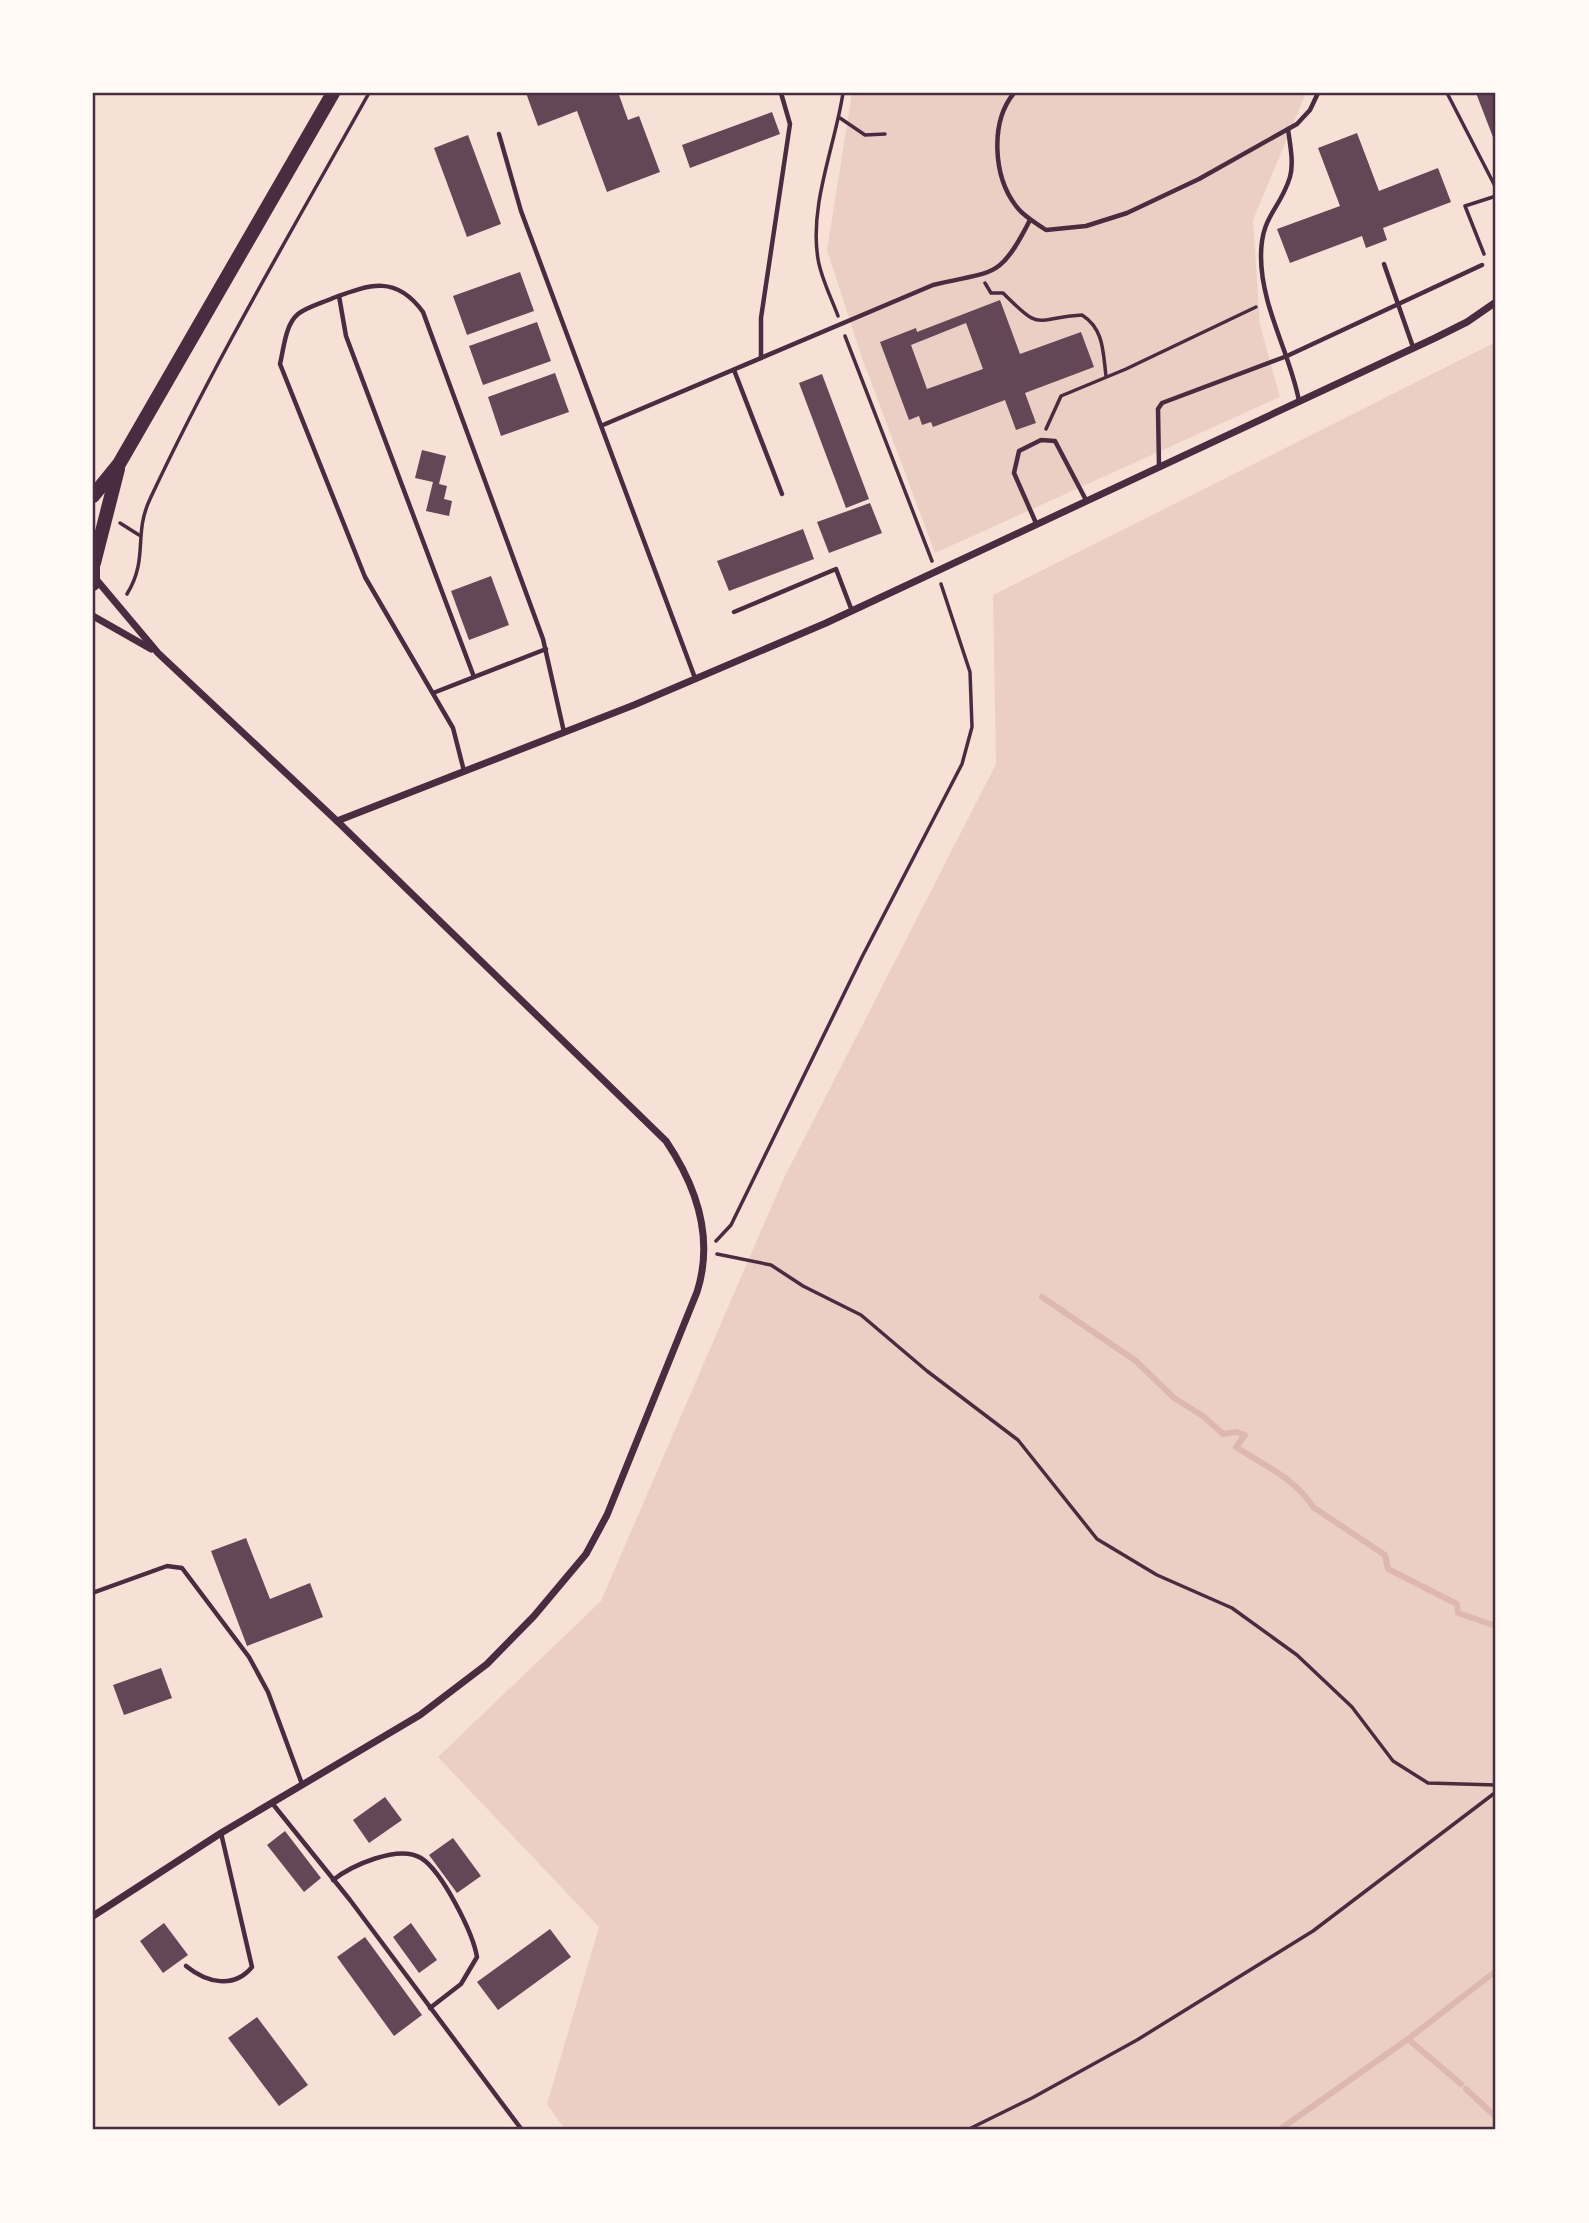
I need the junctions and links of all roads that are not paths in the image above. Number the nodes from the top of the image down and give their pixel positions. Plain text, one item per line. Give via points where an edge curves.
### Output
1 (333, 93) edge
2 (781, 93) edge
3 (1014, 93) edge
4 (1318, 93) edge
5 (1288, 130) junction
6 (499, 134) dead end
7 (1030, 220) junction
8 (1384, 264) dead end
9 (1482, 265) road end
10 (339, 296) junction
11 (1496, 302) edge
12 (1398, 305) junction
13 (1414, 348) junction
14 (1287, 356) junction
15 (761, 358) junction
16 (734, 370) junction
17 (1299, 401) junction
18 (603, 425) junction
19 (119, 464) junction
20 (1159, 466) junction
21 (782, 494) dead end
22 (93, 496) edge
23 (1086, 500) junction
24 (1036, 523) junction
25 (93, 571) edge
26 (852, 611) junction
27 (734, 612) dead end
28 (93, 617) edge
29 (546, 649) junction
30 (158, 653) junction
31 (474, 677) junction
32 (696, 679) junction
33 (433, 693) junction
34 (564, 732) junction
35 (464, 771) junction
36 (337, 821) junction
37 (95, 1592) dead end
38 (302, 1784) junction
39 (272, 1802) junction
40 (221, 1833) junction
41 (333, 1880) junction
42 (93, 1916) edge
43 (186, 1966) dead end
44 (430, 2008) junction
45 (522, 2130) edge

1 - 19 main road
2 - 15 lane via 790,124 761,318
3 - 7 lane via 998,128 997,144 1015,206
4 - 5 lane via 1310,110
5 - 7 lane via 1127,213 1086,226 1046,230
5 - 14 lane via 1291,176 1266,219 1261,260 1268,301
6 - 18 lane via 521,211
7 - 15 lane via 1015,250 1001,266 981,277 933,285
8 - 12 lane
9 - 12 lane
10 - 29 lane via 361,287 388,285 400,288 423,312
10 - 31 lane via 346,336
10 - 33 lane via 298,314 288,330 280,364 365,578
11 - 13 street
12 - 13 lane
12 - 14 lane
13 - 17 street
14 - 17 lane
14 - 20 lane via 1162,403 1158,409
15 - 16 lane
16 - 18 lane
16 - 21 lane
17 - 20 street
18 - 32 lane
19 - 22 main road
19 - 25 main road
20 - 23 street
23 - 24 street
23 - 24 lane via 1061,448 1055,441 1041,440 1019,451 1014,473
24 - 26 street
25 - 30 street
26 - 27 lane via 836,569
26 - 32 street
28 - 30 street
29 - 31 lane
29 - 34 lane
30 - 36 street
31 - 33 lane
32 - 34 street
33 - 35 lane via 453,728
34 - 35 street
35 - 36 street
36 - 38 street via 666,1141 696,1195 705,1268 626,1472 579,1563 524,1625 459,1687
37 - 38 lane via 167,1566 182,1568 249,1657
38 - 39 street
39 - 40 street
39 - 41 lane
40 - 42 street
40 - 43 lane via 252,1967 243,1978 227,1982 210,1980
41 - 44 lane
41 - 44 lane via 358,1864 386,1857 422,1858 465,1918 477,1957 461,1984
44 - 45 lane

